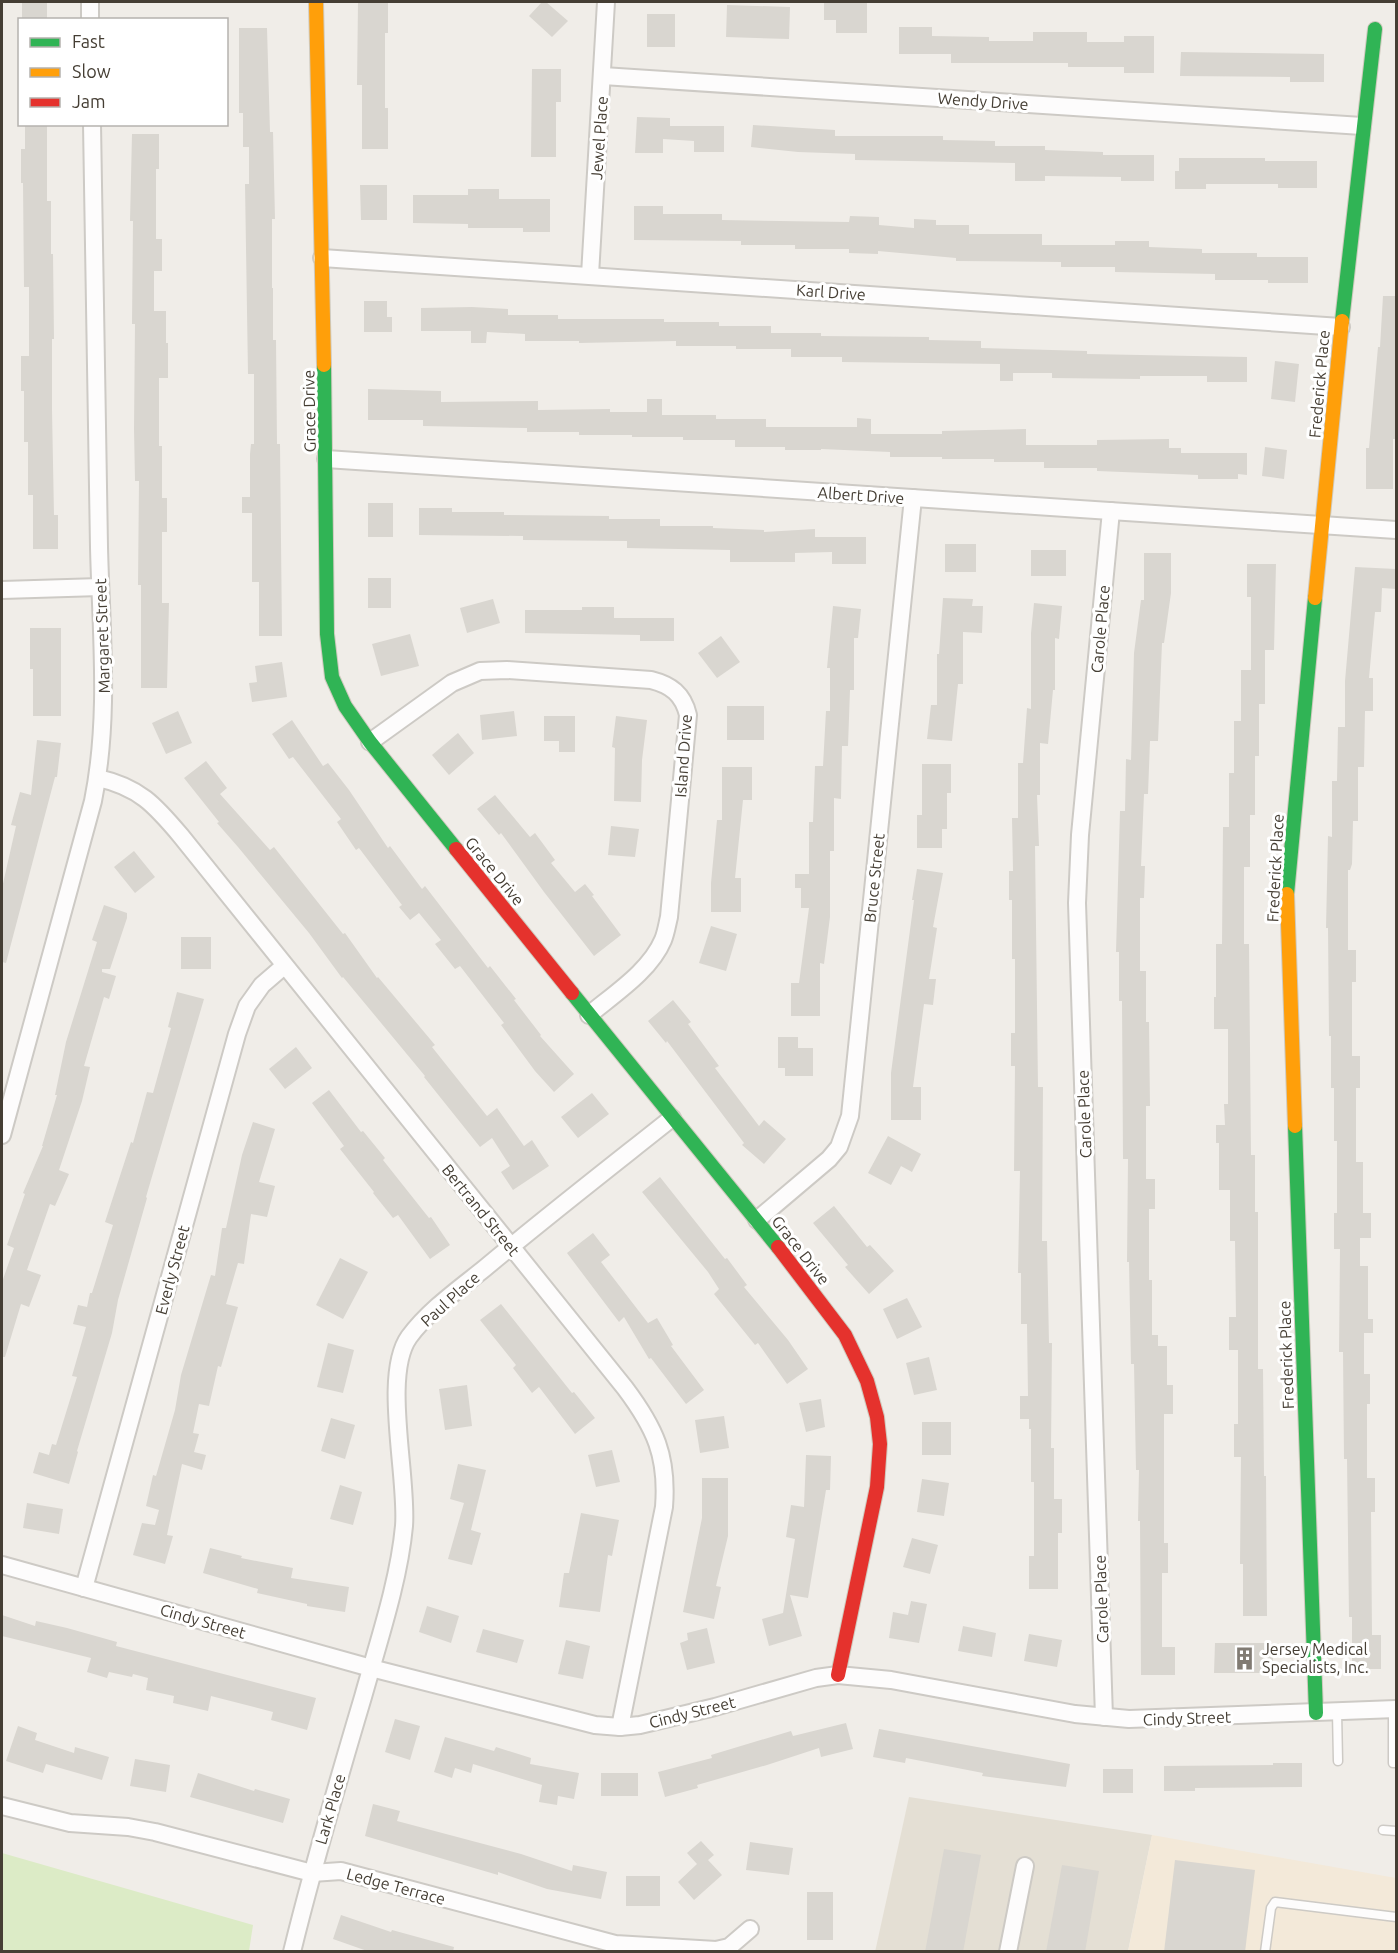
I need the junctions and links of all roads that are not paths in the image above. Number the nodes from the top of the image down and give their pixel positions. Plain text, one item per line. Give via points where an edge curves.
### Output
1 (90, 2) edge
2 (316, 2) edge
3 (606, 2) edge
4 (90, 18) edge
5 (1375, 29) dead end
6 (603, 76) junction
7 (92, 126) edge
8 (1362, 126) junction
9 (322, 258) junction
10 (590, 275) junction
11 (1341, 327) junction
12 (326, 459) junction
13 (913, 498) junction
14 (1111, 511) junction
15 (1323, 525) junction
16 (1396, 530) edge
17 (100, 587) junction
18 (2, 590) edge
19 (370, 742) junction
20 (98, 778) junction
21 (284, 966) junction
22 (590, 1015) junction
23 (672, 1118) junction
24 (2, 1135) edge
25 (757, 1220) junction
26 (510, 1247) junction
27 (2, 1565) edge
28 (84, 1588) junction
29 (371, 1668) junction
30 (838, 1675) junction
31 (1395, 1709) edge
32 (1337, 1712) junction
33 (1316, 1713) junction
34 (1104, 1718) junction
35 (620, 1727) junction
36 (1338, 1761) dead end
37 (1396, 1763) edge
38 (2, 1806) edge
39 (1383, 1830) dead end
40 (1396, 1831) edge
41 (1025, 1866) dead end
42 (312, 1873) junction
43 (1396, 1917) edge
44 (750, 1929) dead end
45 (292, 1952) edge
46 (1008, 1952) edge
47 (1265, 1952) edge

1 - 4 street
2 - 9 street, Grace Drive
3 - 6 street, Jewel Place
5 - 8 street, Frederick Place
6 - 8 street, Wendy Drive
6 - 10 street, Jewel Place
7 - 17 street, Margaret Street
8 - 11 street, Frederick Place
9 - 10 street, Karl Drive
9 - 12 street, Grace Drive
10 - 11 street, Karl Drive
11 - 15 street, Frederick Place
12 - 13 street, Albert Drive
12 - 19 street, Grace Drive via 327,634 332,677 345,706
13 - 14 street, Albert Drive
13 - 25 street, Bruce Street via 850,1116 839,1147 829,1159
14 - 15 street, Albert Drive
14 - 34 street, Carole Place via 1077,903
15 - 16 street, Albert Drive
15 - 33 street, Frederick Place via 1287,907
17 - 18 street
17 - 20 street, Margaret Street via 104,702
19 - 22 street, Grace Drive
19 - 22 street, Island Drive via 452,683 480,671 651,680 666,684 677,693 688,715 670,906 663,940 636,975
20 - 21 street, Bertrand Street via 133,790 158,809
20 - 24 street, Margaret Street
21 - 26 street, Bertrand Street
21 - 28 street, Everly Street via 262,985 247,1006 237,1034
22 - 23 street, Grace Drive
23 - 25 street, Grace Drive
23 - 26 street, Paul Place
25 - 30 street, Grace Drive via 845,1335 863,1369 879,1430 874,1508
26 - 29 street, Paul Place via 431,1313 408,1339 399,1362 396,1386 404,1523 401,1551
26 - 35 street, Bertrand Street via 639,1407 660,1448 665,1475 664,1507
27 - 28 street, Cindy Street
28 - 29 street, Cindy Street
29 - 35 street, Cindy Street via 534,1711
29 - 42 street, Lark Place
30 - 34 street, Cindy Street via 873,1677
30 - 35 street, Cindy Street via 667,1719
31 - 32 street, Cindy Street
31 - 37 lane
32 - 33 street, Cindy Street
32 - 36 lane
33 - 34 street, Cindy Street
38 - 42 street, Ledge Terrace via 70,1823 155,1832
39 - 40 lane
41 - 46 street
42 - 44 street, Ledge Terrace via 352,1873 615,1944 716,1950 729,1947
42 - 45 street, Lark Place
43 - 47 lane via 1275,1902

